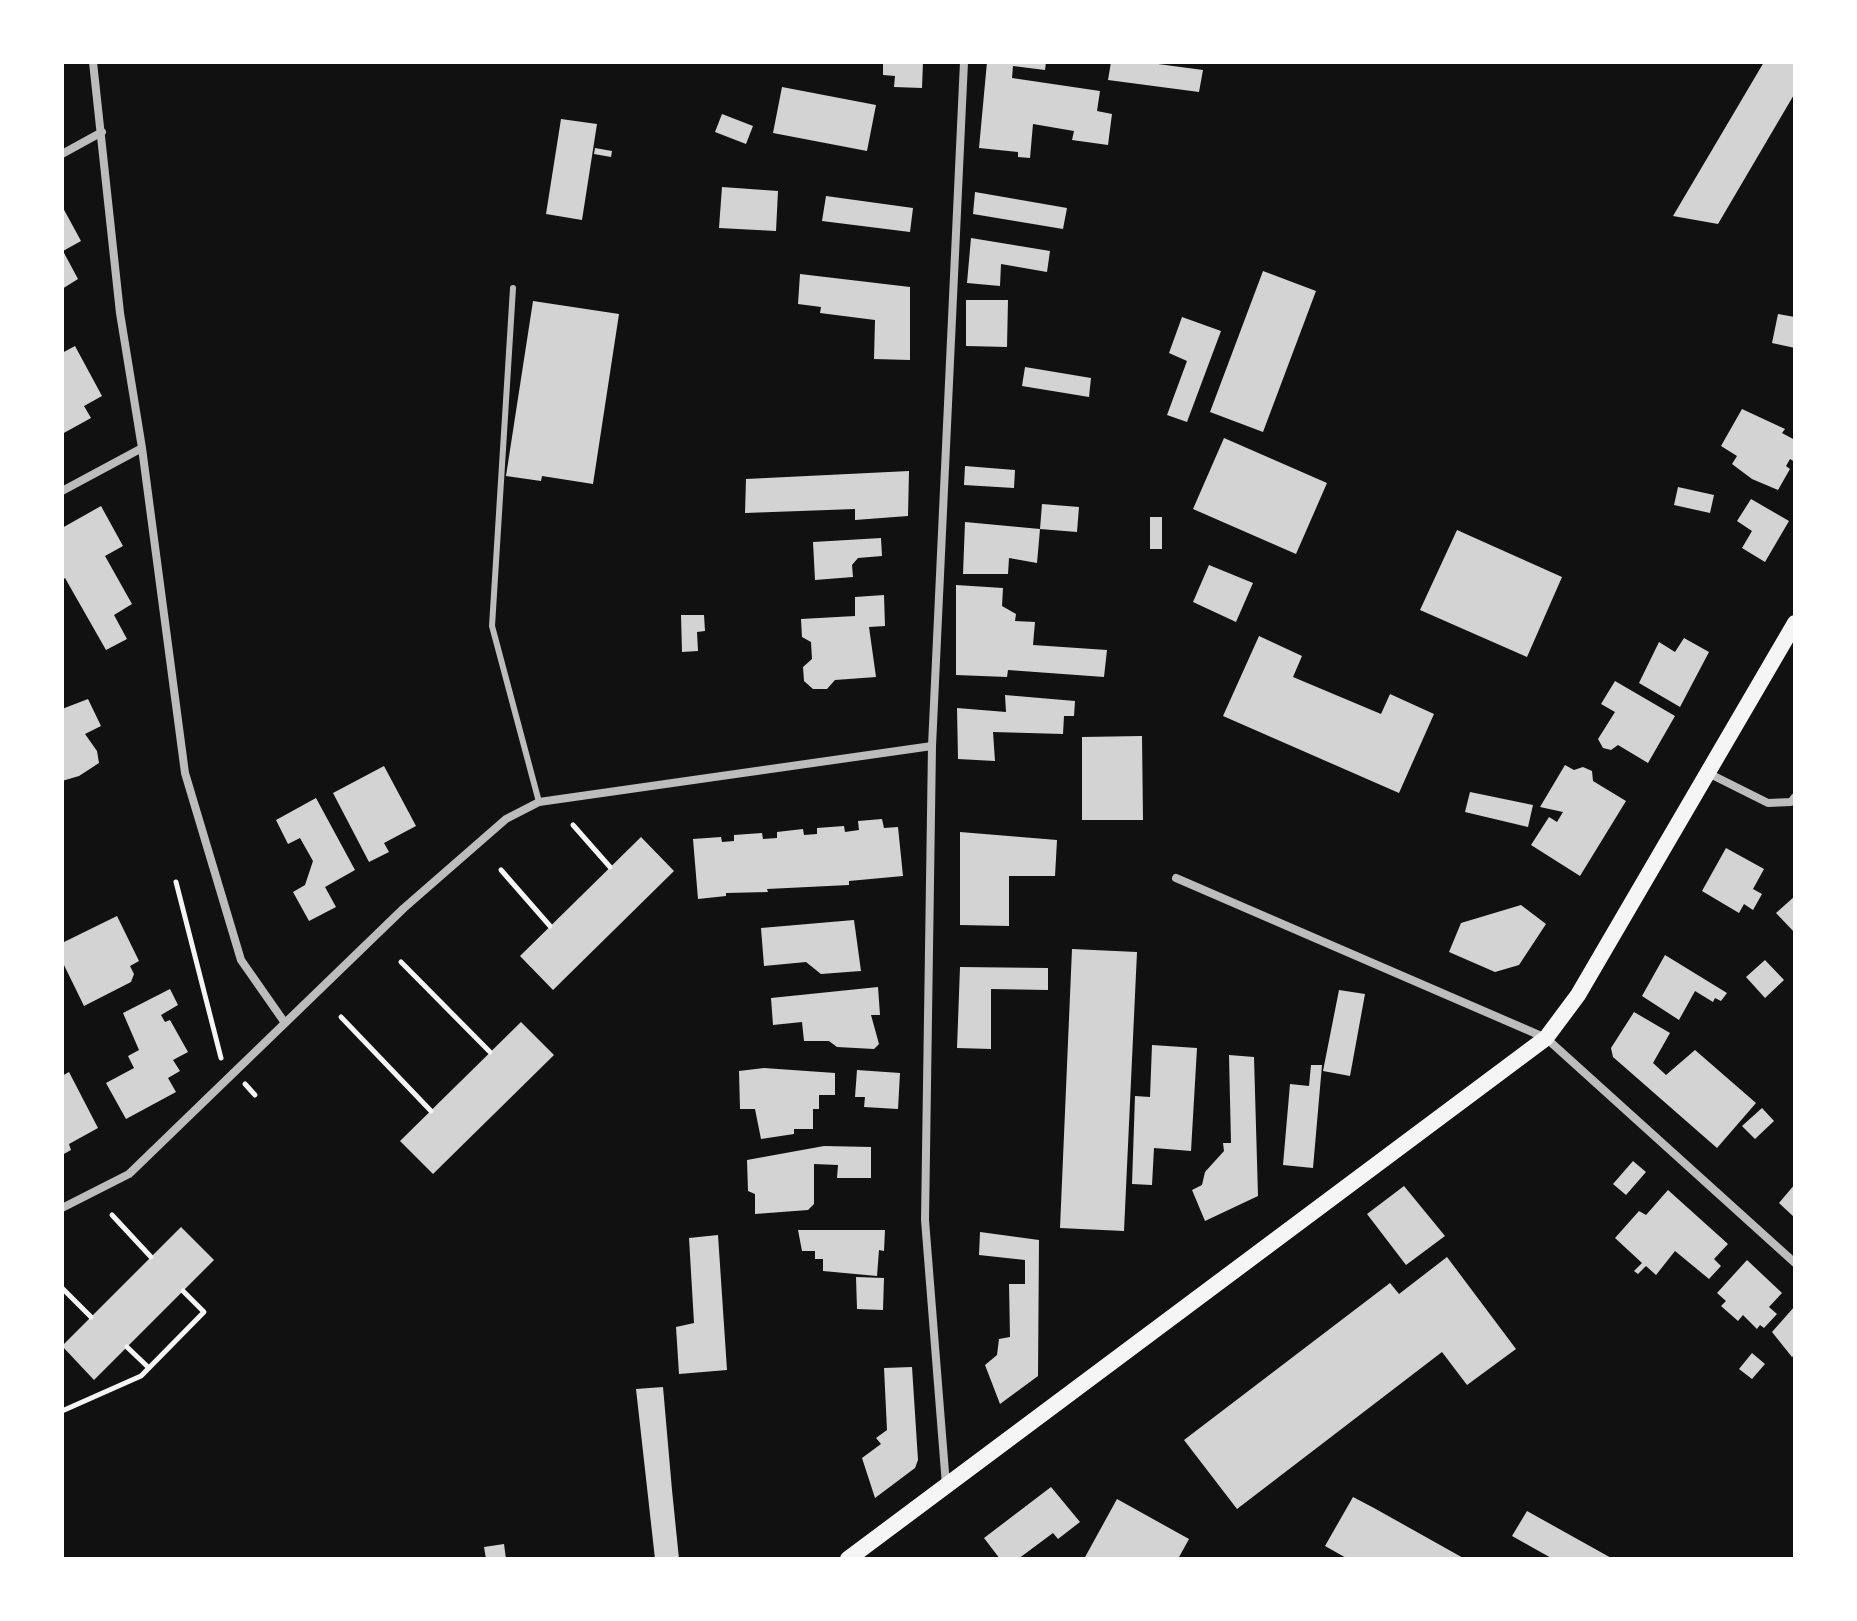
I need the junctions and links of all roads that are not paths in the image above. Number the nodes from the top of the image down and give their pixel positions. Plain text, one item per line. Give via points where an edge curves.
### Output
1 (93, 62) edge
2 (964, 62) edge
3 (102, 132) junction
4 (62, 154) edge
5 (513, 288) dead end
6 (142, 448) junction
7 (62, 491) edge
8 (1795, 623) edge
9 (932, 746) junction
10 (1708, 773) junction
11 (1795, 797) edge
12 (539, 802) junction
13 (1176, 878) dead end
14 (285, 1023) junction
15 (1546, 1038) junction
16 (62, 1208) edge
17 (1795, 1263) edge
18 (946, 1486) junction
19 (848, 1559) edge

1 - 3 street
2 - 9 street
3 - 4 street
3 - 6 street via 120,313
5 - 12 lane via 492,626
6 - 7 street
6 - 14 street via 185,773 241,960
8 - 10 main road
9 - 12 street
9 - 18 street via 925,1220
10 - 11 street via 1768,803 1791,802
10 - 15 main road via 1578,995
12 - 14 street via 506,819
13 - 15 street
14 - 16 street via 129,1174
15 - 17 street
15 - 18 main road
18 - 19 main road

